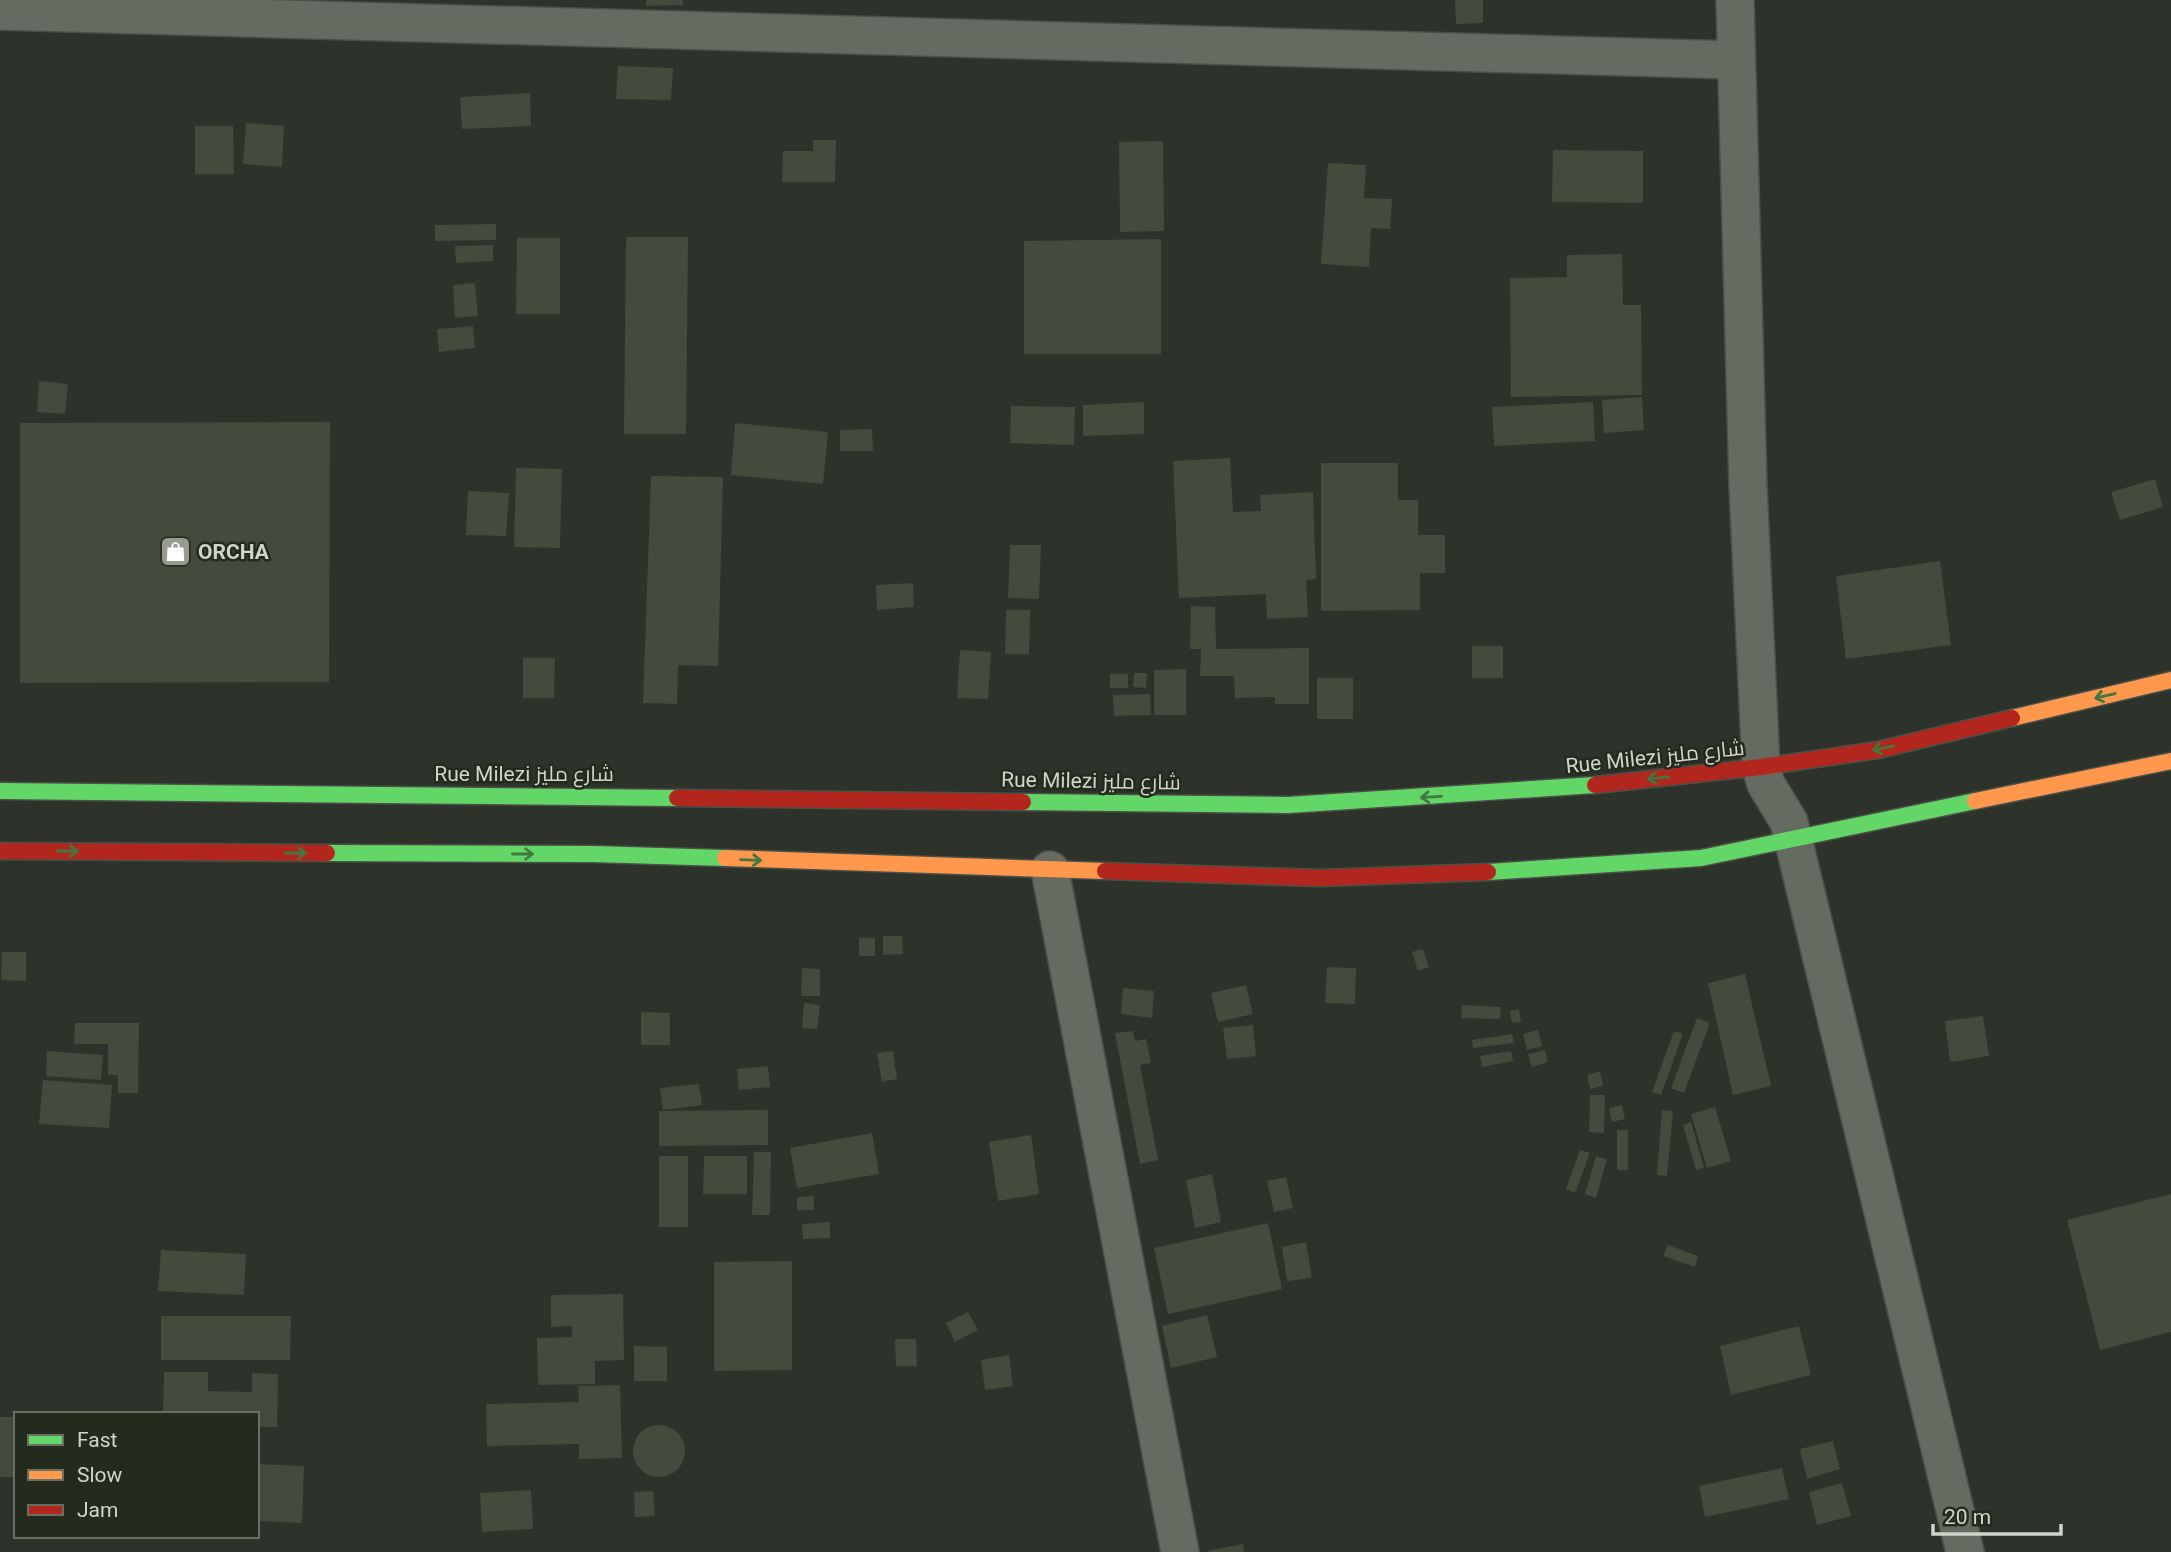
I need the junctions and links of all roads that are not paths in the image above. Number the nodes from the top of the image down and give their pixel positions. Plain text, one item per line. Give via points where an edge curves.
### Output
1 (1735, 0) edge
2 (0, 12) edge
3 (1734, 60) junction
4 (2171, 680) edge
5 (2171, 761) edge
6 (1761, 767) junction
7 (0, 791) edge
8 (1793, 840) junction
9 (0, 851) edge
10 (1051, 870) junction
11 (1180, 1552) edge
12 (1965, 1552) edge

1 - 3 street
2 - 3 street
3 - 6 street
4 -> 6 street, Rue Milezi شارع مليز via 1878,750
5 - 8 street
6 -> 7 street, Rue Milezi شارع مليز via 1537,791 1288,805
6 - 8 street via 1789,822
8 - 10 street via 1701,858 1508,871 1320,878
8 - 12 street
9 -> 10 street via 593,854
10 - 11 street

